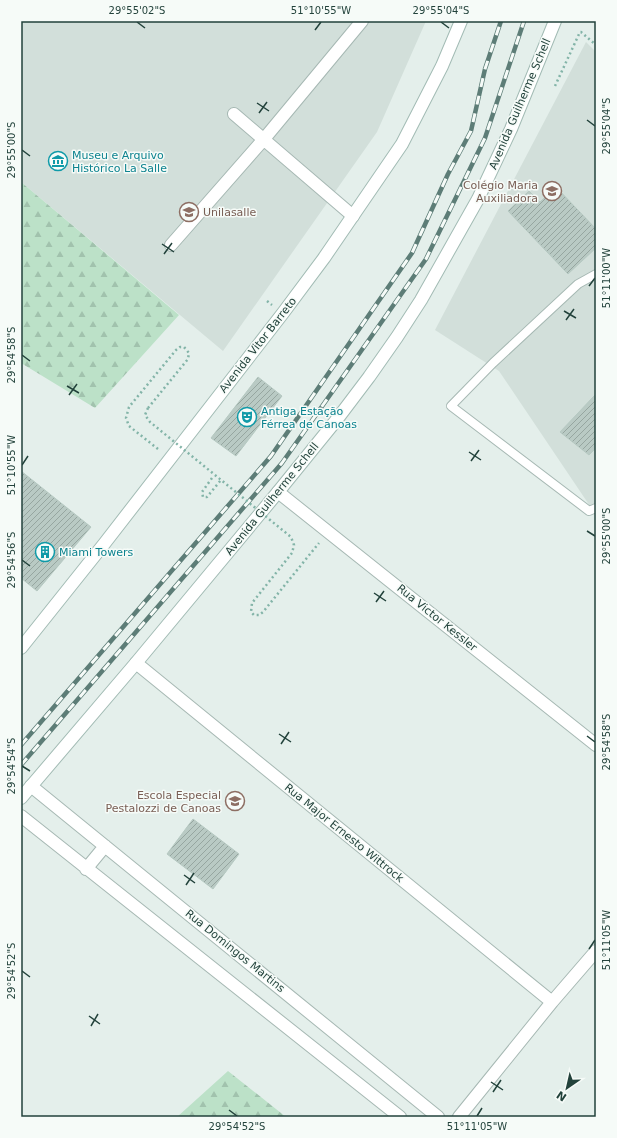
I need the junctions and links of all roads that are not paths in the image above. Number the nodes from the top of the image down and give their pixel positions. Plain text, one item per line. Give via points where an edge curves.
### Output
1 (362, 21) edge
2 (461, 21) edge
3 (555, 21) edge
4 (234, 114) dead end
5 (264, 140) junction
6 (353, 216) junction
7 (171, 245) dead end
8 (596, 274) edge
9 (278, 492) junction
10 (596, 508) edge
11 (21, 648) edge
12 (136, 663) junction
13 (596, 745) edge
14 (31, 786) junction
15 (21, 798) edge
16 (21, 816) edge
17 (105, 846) junction
18 (86, 869) junction
19 (596, 952) edge
20 (552, 1002) junction
21 (400, 1117) edge
22 (438, 1117) edge
23 (459, 1117) edge

1 - 5 street
2 - 6 street, Avenida Vitor Barreto via 442,66 402,144
3 - 9 street, Avenida Guilherme Schell via 511,129 478,199 421,300 369,378
4 - 5 street
5 - 6 street
5 - 7 street
6 - 11 street, Avenida Vitor Barreto via 283,313
8 - 10 lane via 578,284 493,362 451,406 589,511
9 - 12 street, Avenida Guilherme Schell
9 - 13 street, Rua Victor Kessler
12 - 14 street, Avenida Guilherme Schell
12 - 20 street, Rua Major Ernesto Wittrock
14 - 15 street, Avenida Guilherme Schell
14 - 17 street, Rua Domingos Martins
16 - 18 street
17 - 18 street
17 - 22 street, Rua Domingos Martins
18 - 21 street
19 - 20 street
20 - 23 street

